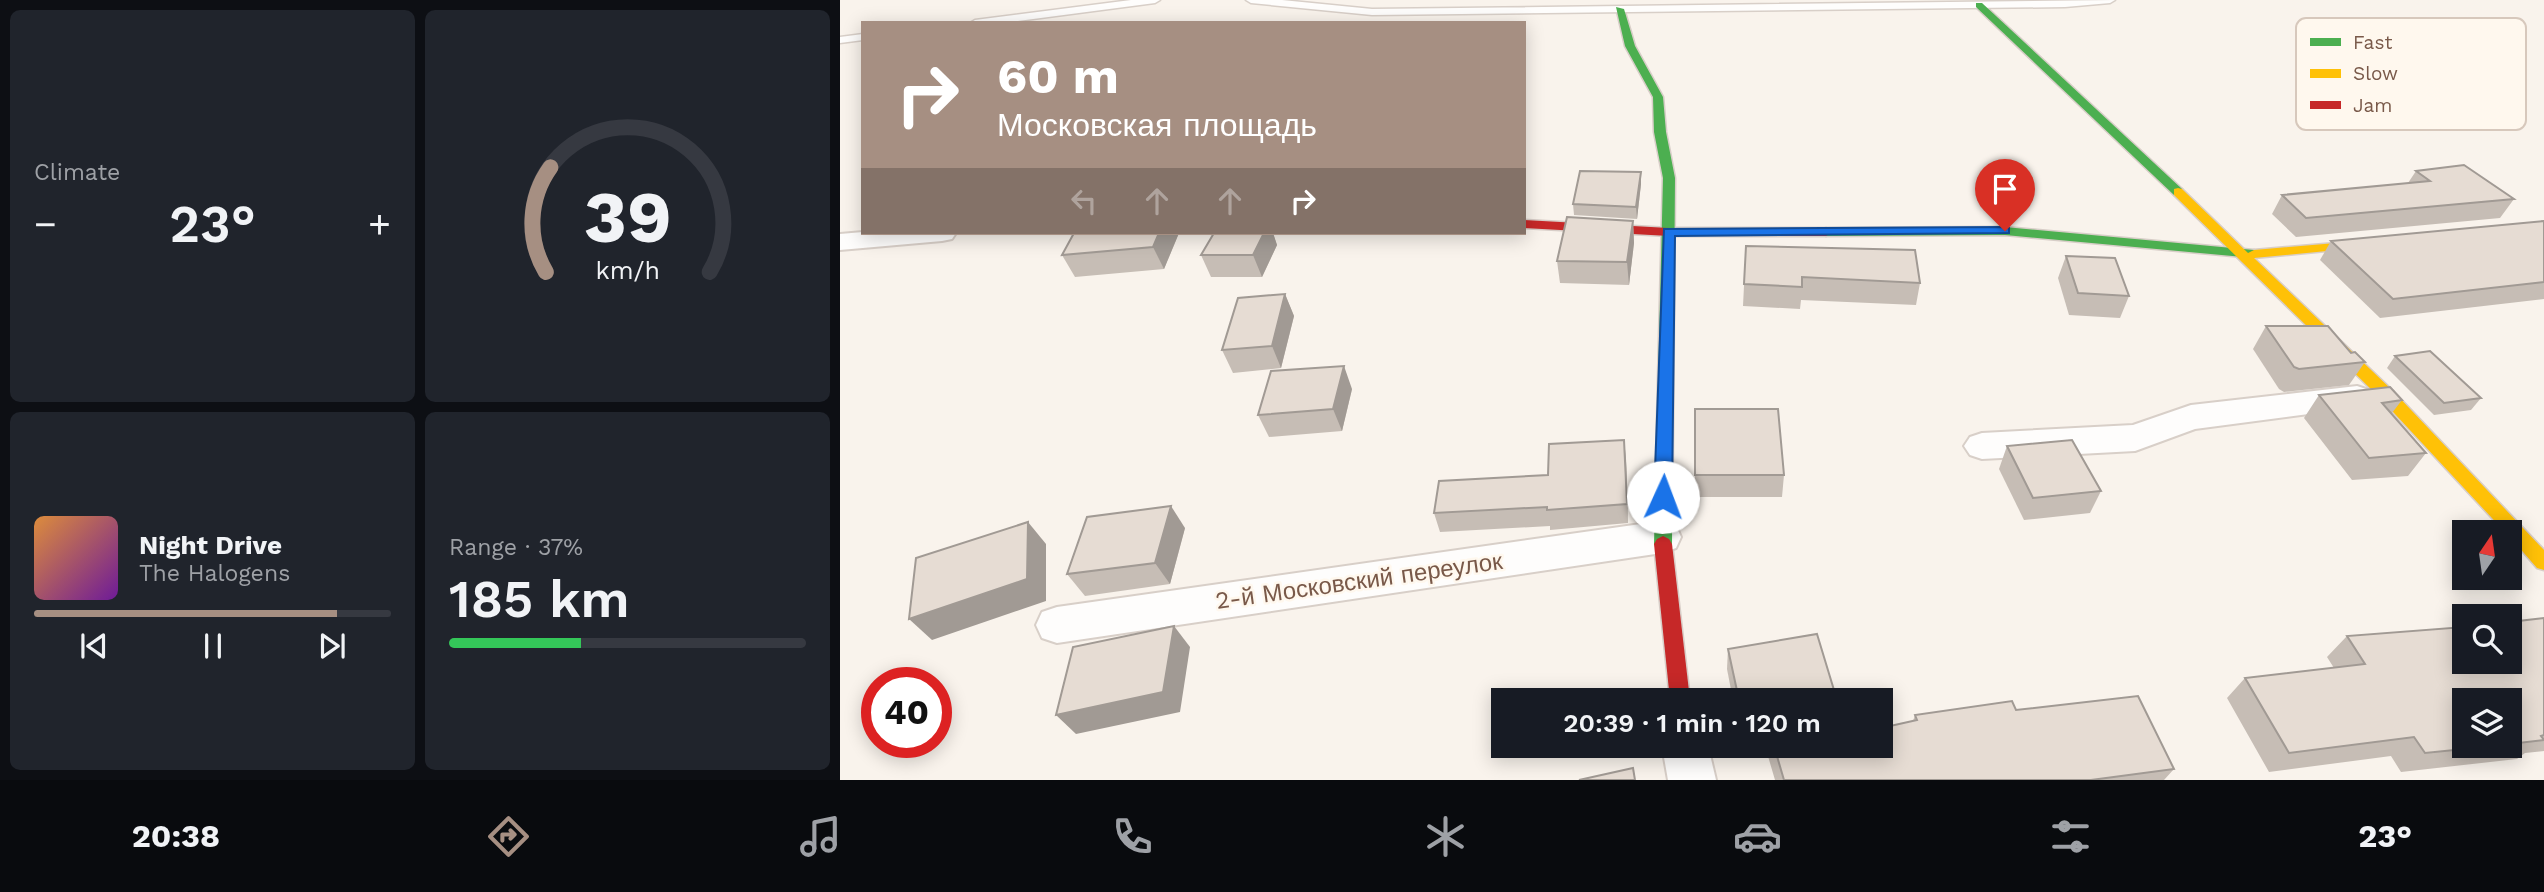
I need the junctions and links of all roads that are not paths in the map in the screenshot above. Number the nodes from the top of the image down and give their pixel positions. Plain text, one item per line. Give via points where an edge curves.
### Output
1 (1155, 0) edge
2 (1251, 0) edge
3 (2110, 0) edge
4 (1979, 5) junction
5 (1619, 9) junction
6 (991, 21) edge
7 (861, 37) edge
8 (840, 40) edge
9 (1526, 224) edge
10 (1669, 232) junction
11 (919, 235) edge
12 (2394, 241) edge
13 (840, 242) edge
14 (2245, 255) junction
15 (2387, 395) junction
16 (1982, 446) dead end
17 (1662, 537) junction
18 (2544, 562) edge
19 (1057, 625) dead end
20 (1679, 688) edge
21 (1687, 758) edge
22 (1692, 780) edge

1 - 6 lane
2 - 5 lane via 1372,12
3 - 4 lane
4 - 5 lane
4 - 14 street
5 - 10 street via 1630,46 1658,97 1669,178
7 - 8 lane
9 - 10 street
10 - 14 street via 2005,231
10 - 17 street
11 - 13 street
12 - 14 street
14 - 15 street
15 - 16 street via 2191,416 2135,438
15 - 18 street
17 - 19 street, 2-й Московский переулок
17 - 20 street
21 - 22 street

